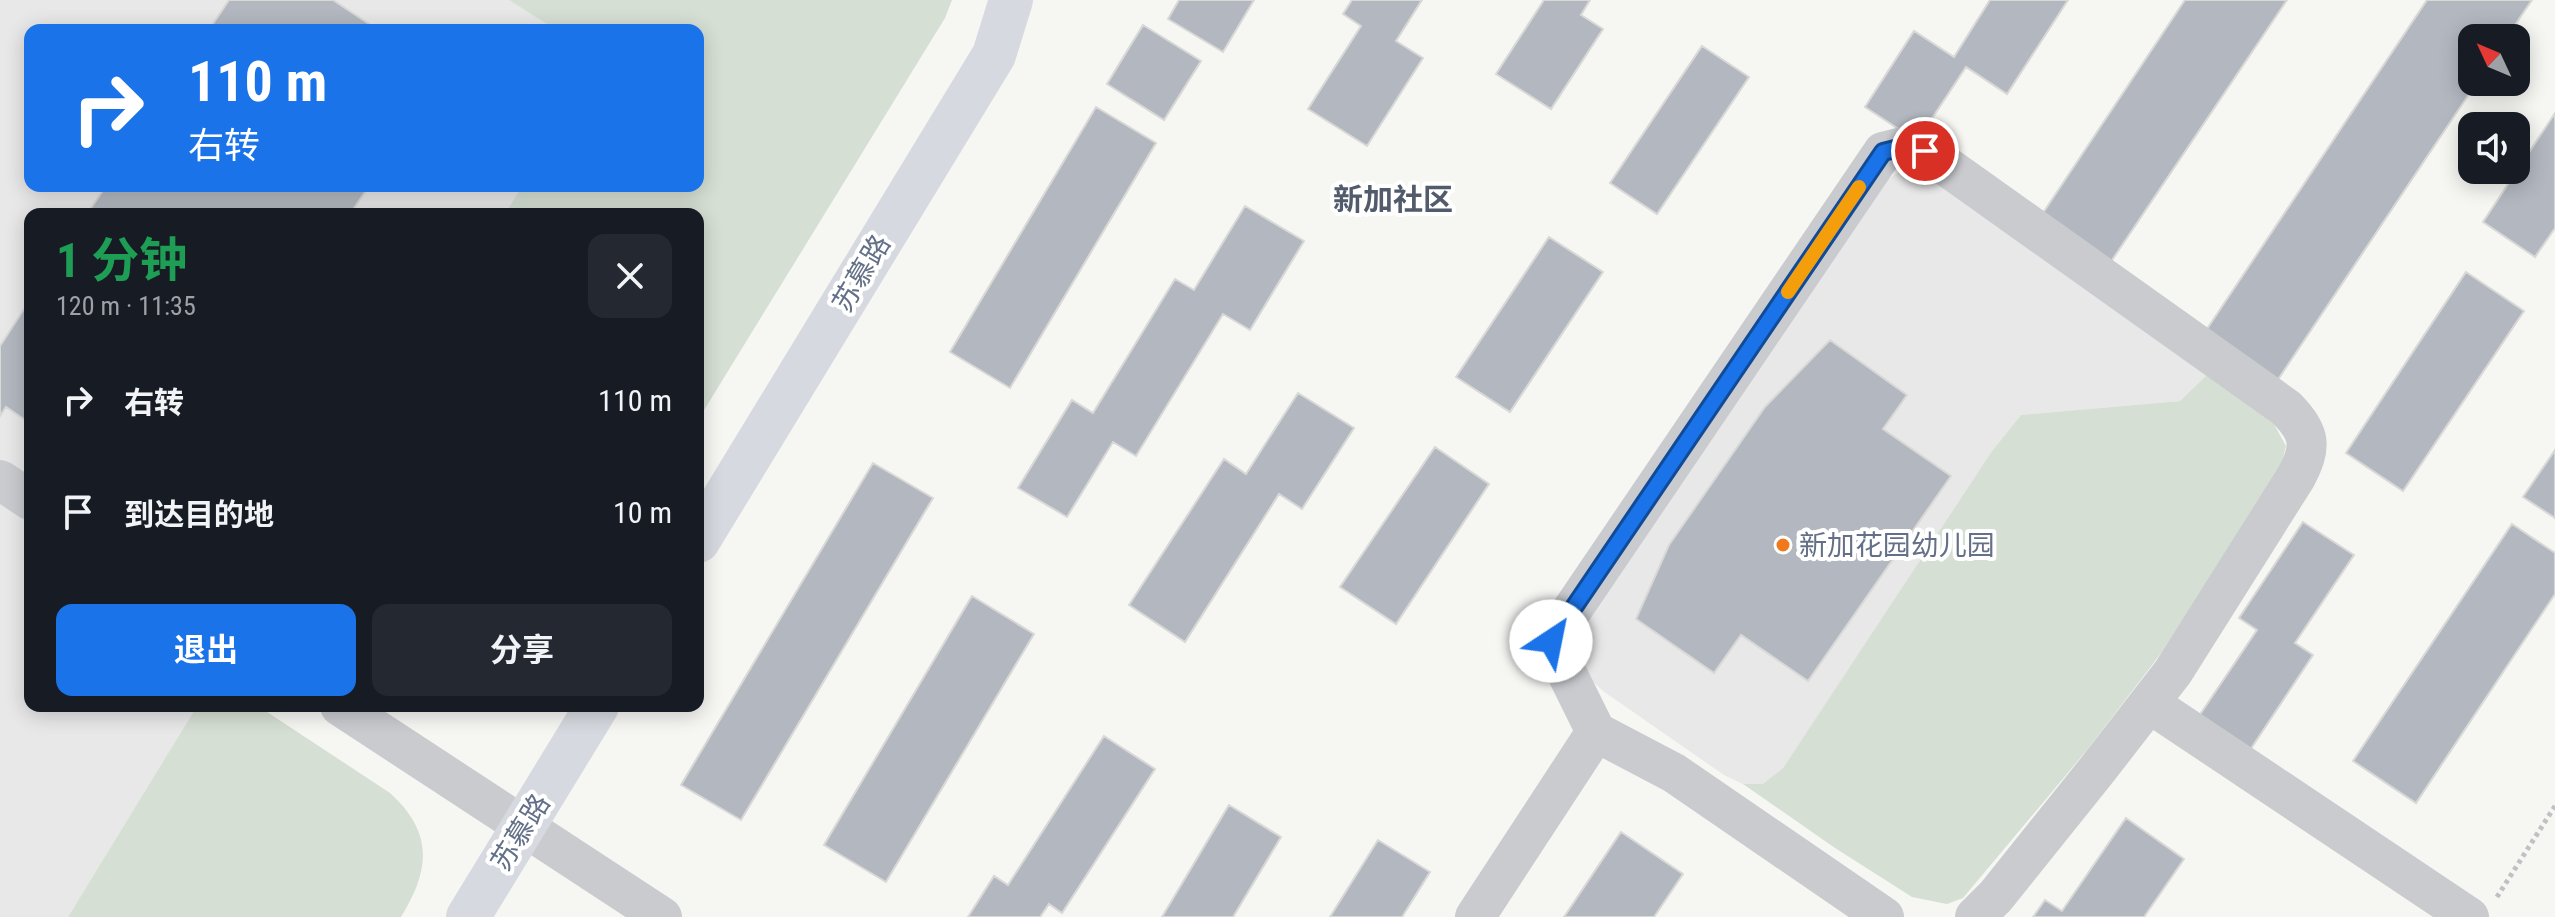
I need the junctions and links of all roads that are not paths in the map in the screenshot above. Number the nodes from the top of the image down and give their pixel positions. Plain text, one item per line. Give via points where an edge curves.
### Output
1 (1011, 0) edge
2 (0, 480) edge
3 (24, 496) edge
4 (704, 531) edge
5 (2149, 703) junction
6 (349, 712) edge
7 (593, 712) edge
8 (1596, 732) junction
9 (523, 828) junction
10 (2481, 911) edge
11 (468, 917) edge
12 (662, 917) edge
13 (1475, 917) edge
14 (1884, 917) edge
15 (1975, 917) edge

1 - 4 main road, 苏慕路 via 994,55
2 - 3 street
5 - 8 street via 2289,489 2307,457 2307,437 2286,408 1925,151 1903,147 1883,152 1551,641
5 - 10 street
5 - 15 street
6 - 9 street
7 - 9 main road, 苏慕路
8 - 13 street
8 - 14 street via 1674,773
9 - 11 main road, 苏慕路
9 - 12 street

